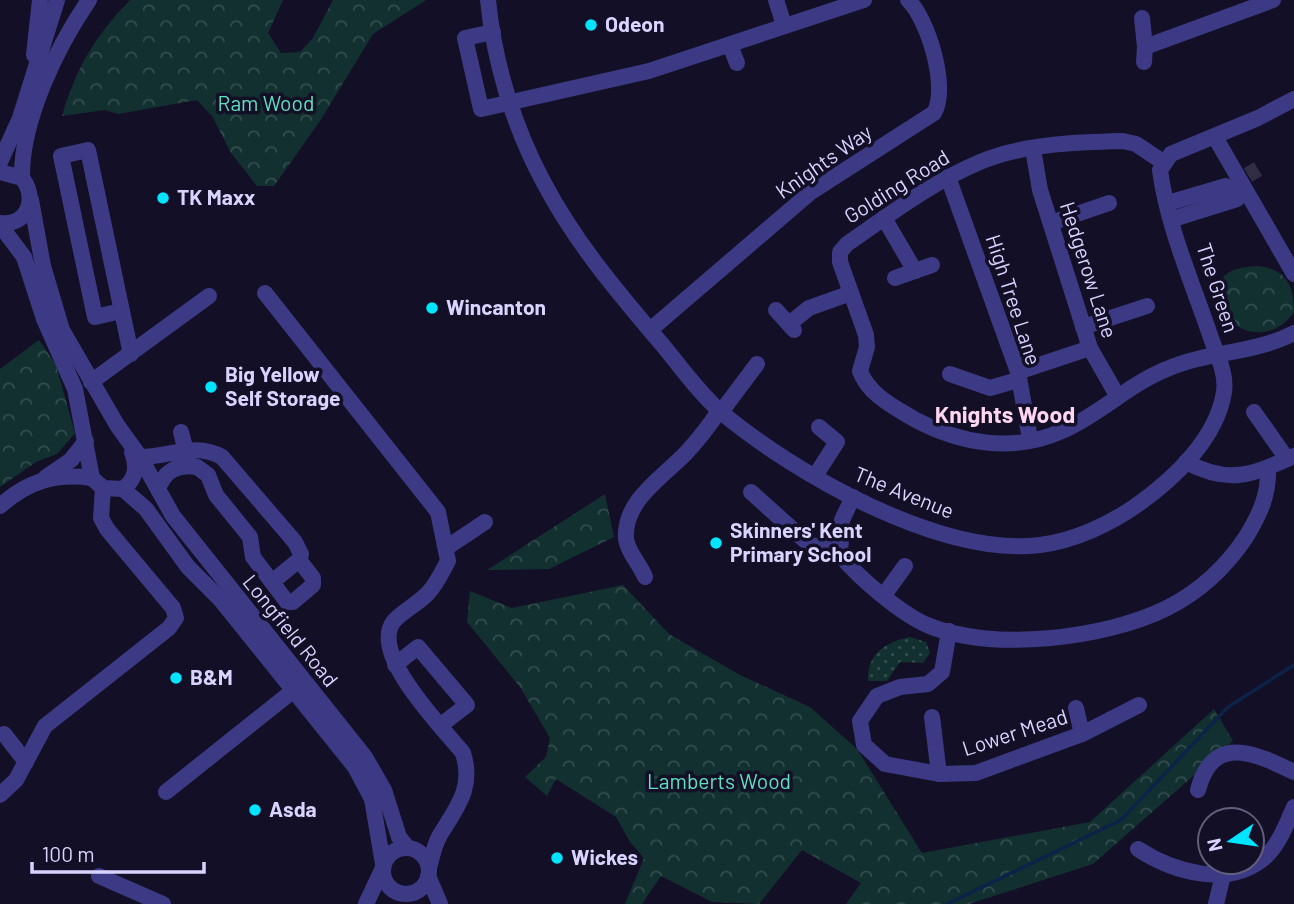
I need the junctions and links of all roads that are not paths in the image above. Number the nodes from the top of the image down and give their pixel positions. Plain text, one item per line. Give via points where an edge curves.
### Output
1 (40, 0) edge
2 (57, 0) edge
3 (89, 0) edge
4 (488, 0) edge
5 (776, 0) edge
6 (864, 0) edge
7 (908, 0) edge
8 (1273, 0) edge
9 (1142, 18) dead end
10 (784, 25) junction
11 (493, 32) junction
12 (730, 45) junction
13 (737, 63) dead end
14 (32, 79) junction
15 (1294, 99) edge
16 (511, 103) junction
17 (1215, 137) junction
18 (1033, 149) junction
19 (0, 162) edge
20 (1163, 162) junction
21 (0, 172) edge
22 (948, 177) junction
23 (22, 178) junction
24 (31, 201) junction
25 (1109, 203) dead end
26 (884, 218) junction
27 (1051, 223) junction
28 (0, 224) edge
29 (932, 265) dead end
30 (915, 271) junction
31 (1294, 274) edge
32 (895, 278) dead end
33 (265, 293) dead end
34 (851, 293) junction
35 (209, 296) dead end
36 (1147, 306) dead end
37 (776, 310) dead end
38 (121, 311) junction
39 (1083, 327) junction
40 (650, 330) junction
41 (1294, 334) edge
42 (1090, 348) junction
43 (131, 354) junction
44 (1217, 355) junction
45 (757, 364) dead end
46 (950, 374) dead end
47 (1018, 376) junction
48 (91, 382) junction
49 (1118, 397) junction
50 (720, 412) junction
51 (1254, 412) dead end
52 (819, 427) dead end
53 (181, 432) dead end
54 (1030, 439) junction
55 (86, 441) junction
56 (135, 451) junction
57 (1291, 457) edge
58 (188, 458) junction
59 (1186, 462) junction
60 (1268, 468) junction
61 (815, 476) junction
62 (44, 478) junction
63 (97, 483) junction
64 (158, 488) junction
65 (123, 489) junction
66 (751, 492) dead end
67 (853, 497) junction
68 (0, 506) edge
69 (485, 522) dead end
70 (839, 550) junction
71 (447, 555) junction
72 (299, 560) junction
73 (905, 566) dead end
74 (645, 577) dead end
75 (272, 582) junction
76 (884, 595) junction
77 (949, 631) junction
78 (395, 665) junction
79 (294, 690) junction
80 (1139, 705) dead end
81 (1076, 708) dead end
82 (932, 717) dead end
83 (441, 725) junction
84 (5, 734) dead end
85 (1082, 734) junction
86 (26, 762) junction
87 (1294, 772) edge
88 (939, 774) junction
89 (1198, 790) dead end
90 (166, 792) dead end
91 (0, 795) edge
92 (1294, 807) edge
93 (438, 838) junction
94 (411, 848) junction
95 (1138, 849) dead end
96 (1266, 857) edge
97 (1153, 859) junction
98 (383, 867) junction
99 (429, 872) junction
100 (1196, 872) edge
101 (1145, 874) dead end
102 (99, 876) dead end
103 (1223, 876) edge
104 (414, 897) edge
105 (163, 904) edge
106 (366, 904) edge
107 (387, 904) edge
108 (440, 904) edge
109 (1216, 904) edge

1 - 14 street
2 - 14 street
3 - 23 street via 64,41 40,96 24,143
4 - 11 street
5 - 10 street
6 - 10 street
7 - 40 street, Knights Way via 940,76 941,97 934,113 811,191
8 - 9 street via 1145,55
10 - 12 street
11 - 16 street
11 - 16 street via 465,38 481,109
12 - 13 street
12 - 16 street via 649,71
14 - 19 street
15 - 17 street
16 - 40 street via 536,168 563,216
17 - 20 street
17 - 31 street via 1244,178
18 - 20 street, Golding Road via 1123,141
18 - 22 street, Golding Road via 982,160
18 - 27 street, Hedgerow Lane
20 - 44 street, The Green via 1160,170 1170,211
21 - 23 street
22 - 26 street, Golding Road
22 - 47 street, High Tree Lane
23 - 24 street, Longfield Road
24 - 28 street via 16,222
24 - 48 street, Longfield Road via 51,301
25 - 27 street
26 - 30 street
26 - 34 street, Golding Road via 840,252
27 - 39 street, Hedgerow Lane
28 - 55 street via 29,269 44,320 75,389
29 - 30 street
30 - 32 street
33 - 71 street via 438,512
34 - 37 street via 809,308 791,327
34 - 54 street, Golding Road via 866,335 860,371 877,394 954,437 997,444
35 - 43 street
36 - 39 street
38 - 38 street via 88,150 61,156 95,317
38 - 43 street
39 - 42 street, Hedgerow Lane
40 - 50 street, The Avenue
41 - 44 street, The Green
42 - 47 street
42 - 49 street, Hedgerow Lane
43 - 48 street
44 - 49 street, Golding Road via 1170,367
44 - 59 street, The Avenue via 1225,378 1220,409
45 - 50 street
46 - 47 street via 990,388
47 - 54 street, High Tree Lane
48 - 56 street, Longfield Road
49 - 54 street, Golding Road via 1061,432
50 - 61 street, The Avenue
50 - 74 street via 643,494 630,516 629,551
51 - 57 street
52 - 61 street via 837,442
53 - 58 street
55 - 62 street via 71,460
55 - 63 street
56 - 58 street
56 - 64 street, Longfield Road
56 - 65 street, Longfield Road via 136,470
57 - 60 street
58 - 64 street via 167,473
58 - 72 street via 213,452 231,465 295,542
58 - 75 street via 208,475 216,495 250,537 253,557
59 - 60 street via 1208,474 1236,477
59 - 67 street, The Avenue via 1125,513 1063,541 1038,545 958,538 894,517
60 - 77 street via 1269,488 1241,544 1207,582 1165,609 1101,628 1030,641 981,639
61 - 67 street, The Avenue
62 - 63 street
62 - 68 street via 21,488
63 - 65 street
63 - 86 street via 101,518 107,529 173,608 176,618 170,628 45,726
64 - 94 street, Longfield Road via 207,561 366,757 384,790 399,837
65 - 79 street, Longfield Road via 146,509 188,567
66 - 70 street via 810,545
67 - 70 street via 842,520
69 - 71 street
70 - 76 street via 846,562
71 - 78 street via 429,592 390,628 389,647
72 - 75 street
72 - 75 street via 315,582 293,602 287,602
73 - 76 street
76 - 77 street via 927,624
77 - 88 street, Lower Mead via 942,672 929,684 900,687 877,696 860,722 864,745 885,764
78 - 83 street
78 - 83 street via 418,647 467,705
79 - 90 street
79 - 98 street, Longfield Road via 366,783 378,821
80 - 85 street, Lower Mead
81 - 85 street
82 - 88 street
83 - 93 street via 463,752 468,776 460,804
84 - 86 street
85 - 88 street, Lower Mead via 976,773
86 - 91 street
87 - 89 street via 1260,756 1228,753 1203,769
92 - 96 street
93 - 94 street
93 - 99 street
94 - 98 street via 393,852
94 - 99 street via 424,856
95 - 97 street
97 - 100 street
97 - 101 street
98 - 104 street via 386,883
98 - 106 street
99 - 104 street
99 - 108 street
102 - 105 street
103 - 109 street
104 - 107 street

